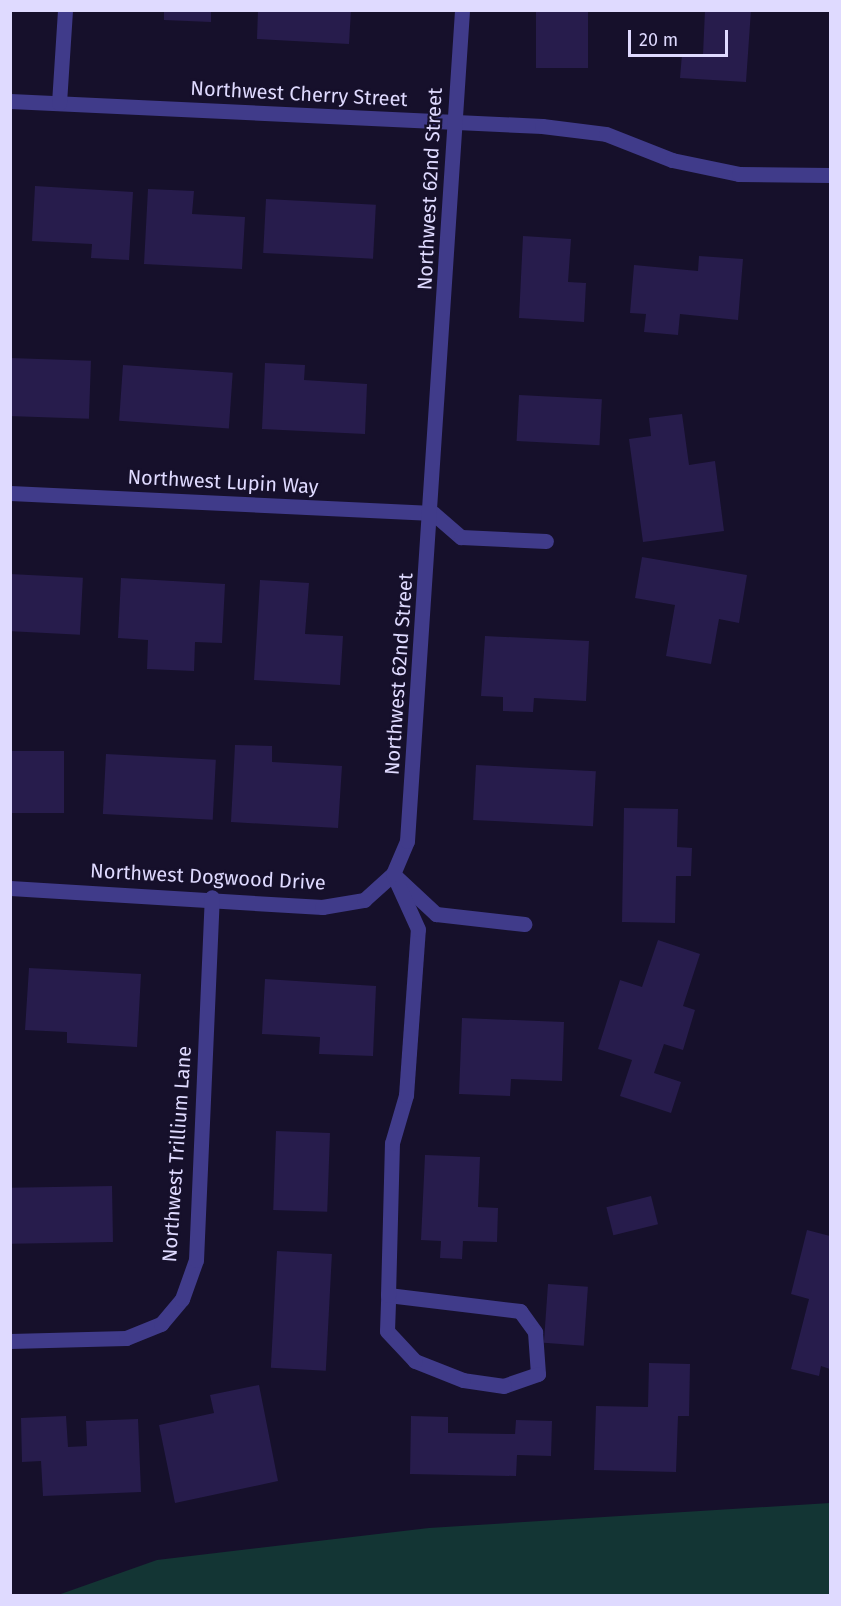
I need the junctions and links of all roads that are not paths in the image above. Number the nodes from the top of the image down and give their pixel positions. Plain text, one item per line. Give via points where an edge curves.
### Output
1 (65, 10) edge
2 (462, 10) edge
3 (10, 101) edge
4 (59, 103) junction
5 (455, 123) junction
6 (831, 175) edge
7 (10, 493) edge
8 (433, 513) junction
9 (546, 541) dead end
10 (393, 874) junction
11 (10, 888) edge
12 (212, 897) junction
13 (524, 924) dead end
14 (388, 1295) junction
15 (10, 1341) edge

1 - 4 street
2 - 5 street, Northwest 62nd Street
3 - 4 street, Northwest Cherry Street
4 - 5 street, Northwest Cherry Street
5 - 6 street, Northwest Cherry Street via 606,134 672,160 739,174
5 - 8 street, Northwest 62nd Street
7 - 8 street, Northwest Lupin Way
8 - 9 street via 460,537
8 - 10 street, Northwest 62nd Street via 407,841
10 - 12 street, Northwest Dogwood Drive via 364,900 322,907
10 - 13 street via 436,914
10 - 14 street via 418,929 406,1095 392,1143
11 - 12 street, Northwest Dogwood Drive
12 - 15 street, Northwest Trillium Lane via 196,1260 182,1299 161,1324 126,1338
14 - 14 street via 387,1331 414,1361 463,1380 504,1386 538,1374 535,1332 520,1311

